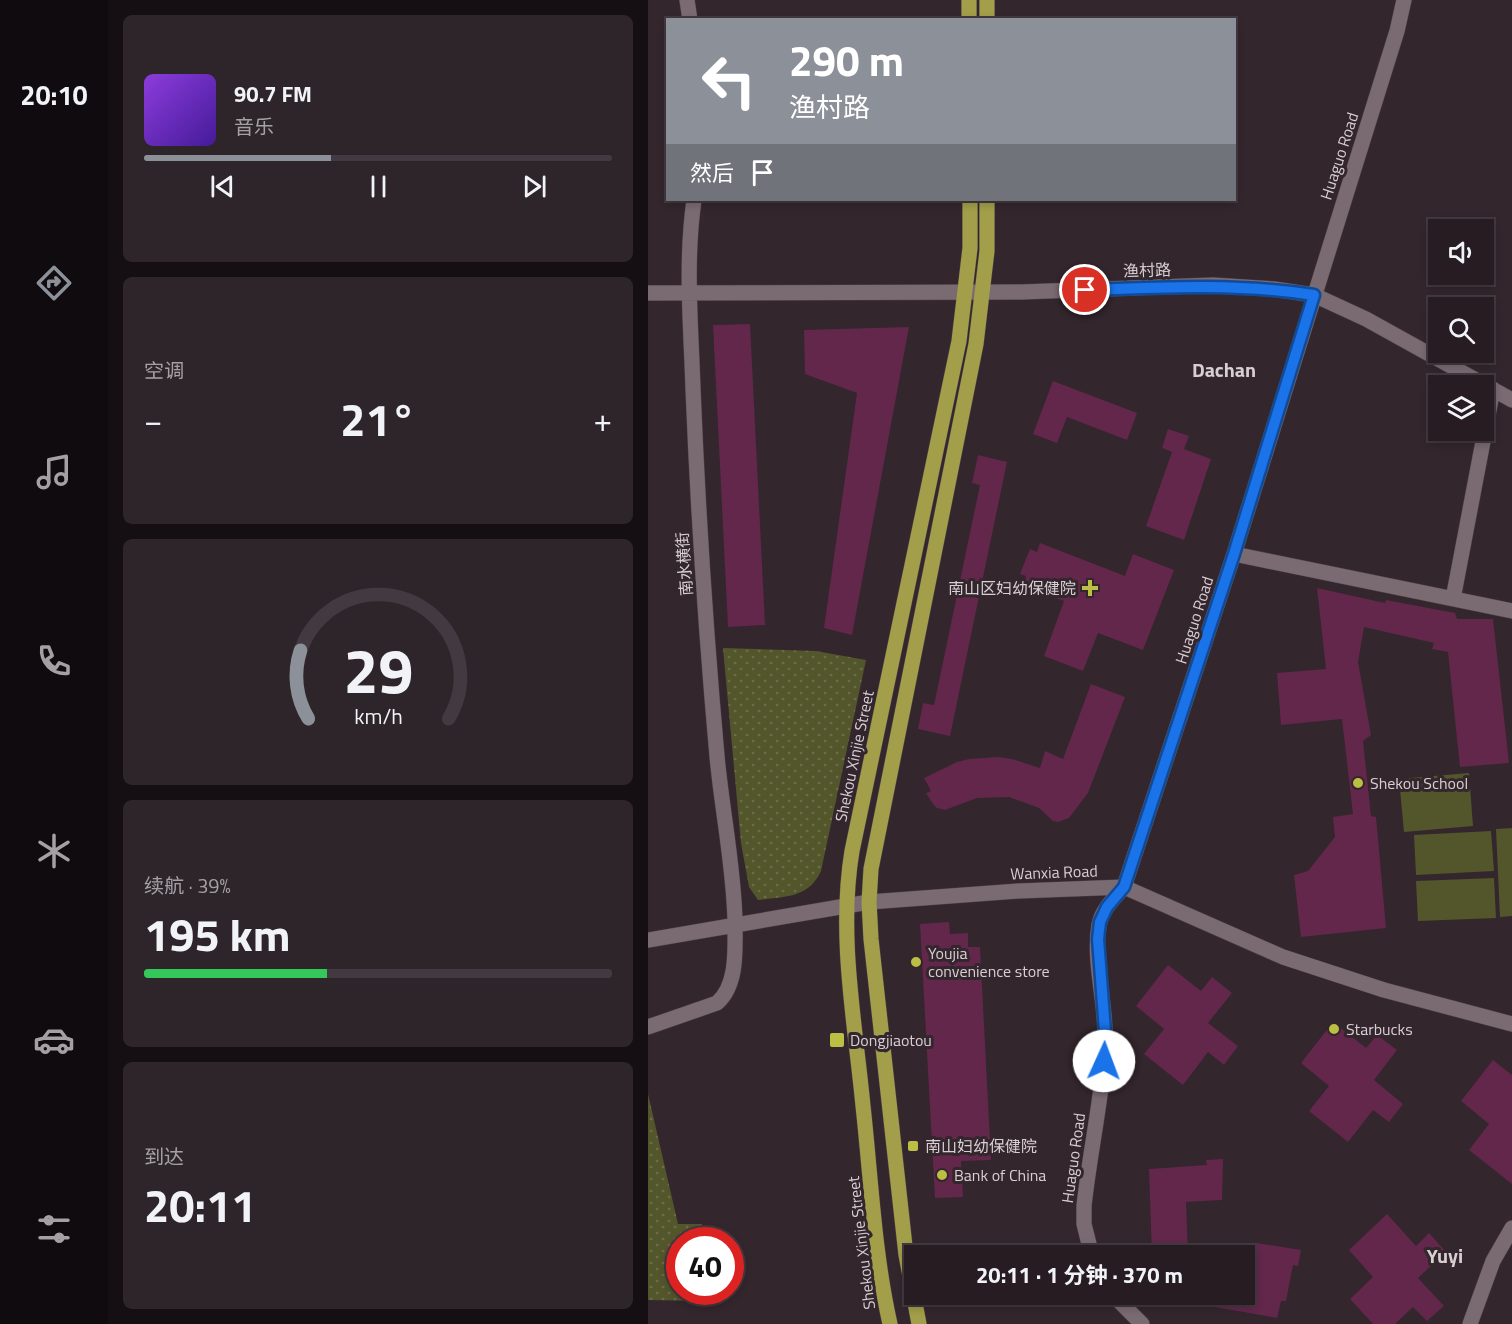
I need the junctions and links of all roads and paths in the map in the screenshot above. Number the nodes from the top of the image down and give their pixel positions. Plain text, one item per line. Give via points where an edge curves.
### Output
1 (687, 0) edge
2 (969, 0) edge
3 (987, 0) edge
4 (1404, 0) edge
5 (690, 18) edge
6 (969, 18) edge
7 (987, 18) edge
8 (694, 201) edge
9 (970, 201) edge
10 (987, 201) edge
11 (689, 291) junction
12 (964, 292) junction
13 (982, 292) junction
14 (648, 293) edge
15 (1314, 295) junction
16 (1468, 375) edge
17 (1494, 390) edge
18 (1512, 400) edge
19 (1483, 441) edge
20 (1234, 554) junction
21 (1452, 598) junction
22 (1512, 611) edge
23 (1124, 887) junction
24 (869, 902) junction
25 (847, 904) junction
26 (735, 925) junction
27 (648, 940) edge
28 (1512, 1024) edge
29 (648, 1027) edge
30 (1512, 1228) edge
31 (1089, 1245) edge
32 (1123, 1305) edge
33 (890, 1324) edge
34 (919, 1324) edge
35 (1142, 1324) edge
36 (1470, 1324) edge

1 - 5 street
2 - 6 main road
3 - 7 main road
4 - 15 street, Huaguo Road
8 - 11 street, 南水横街
9 - 12 main road, Shekou Xinjie Street via 970,248
10 - 13 main road
11 - 12 street, 渔村路
11 - 14 street, 渔村路
11 - 26 street, 南水横街 via 708,655
12 - 13 street, 渔村路
12 - 25 main road, Shekou Xinjie Street via 959,341 852,851
13 - 15 street, 渔村路 via 1213,285
13 - 24 main road via 973,356 872,854
15 - 16 street, 渔村路
15 - 20 street, Huaguo Road
17 - 18 street, 渔村路
19 - 21 street
20 - 21 street
20 - 23 street, Huaguo Road
21 - 22 street
23 - 24 street, Wanxia Road
23 - 28 street, Wanxia Road via 1283,957 1384,990
23 - 31 street, Huaguo Road via 1107,907 1098,939 1105,1031 1084,1206
24 - 25 street, Wanxia Road
24 - 34 main road via 906,1255
25 - 26 street, Wanxia Road
25 - 33 main road, Shekou Xinjie Street via 848,957 879,1258
26 - 27 street, Wanxia Road
26 - 29 street, 南水横街 via 732,972 725,996 705,1008
30 - 36 street via 1493,1261
32 - 35 street

